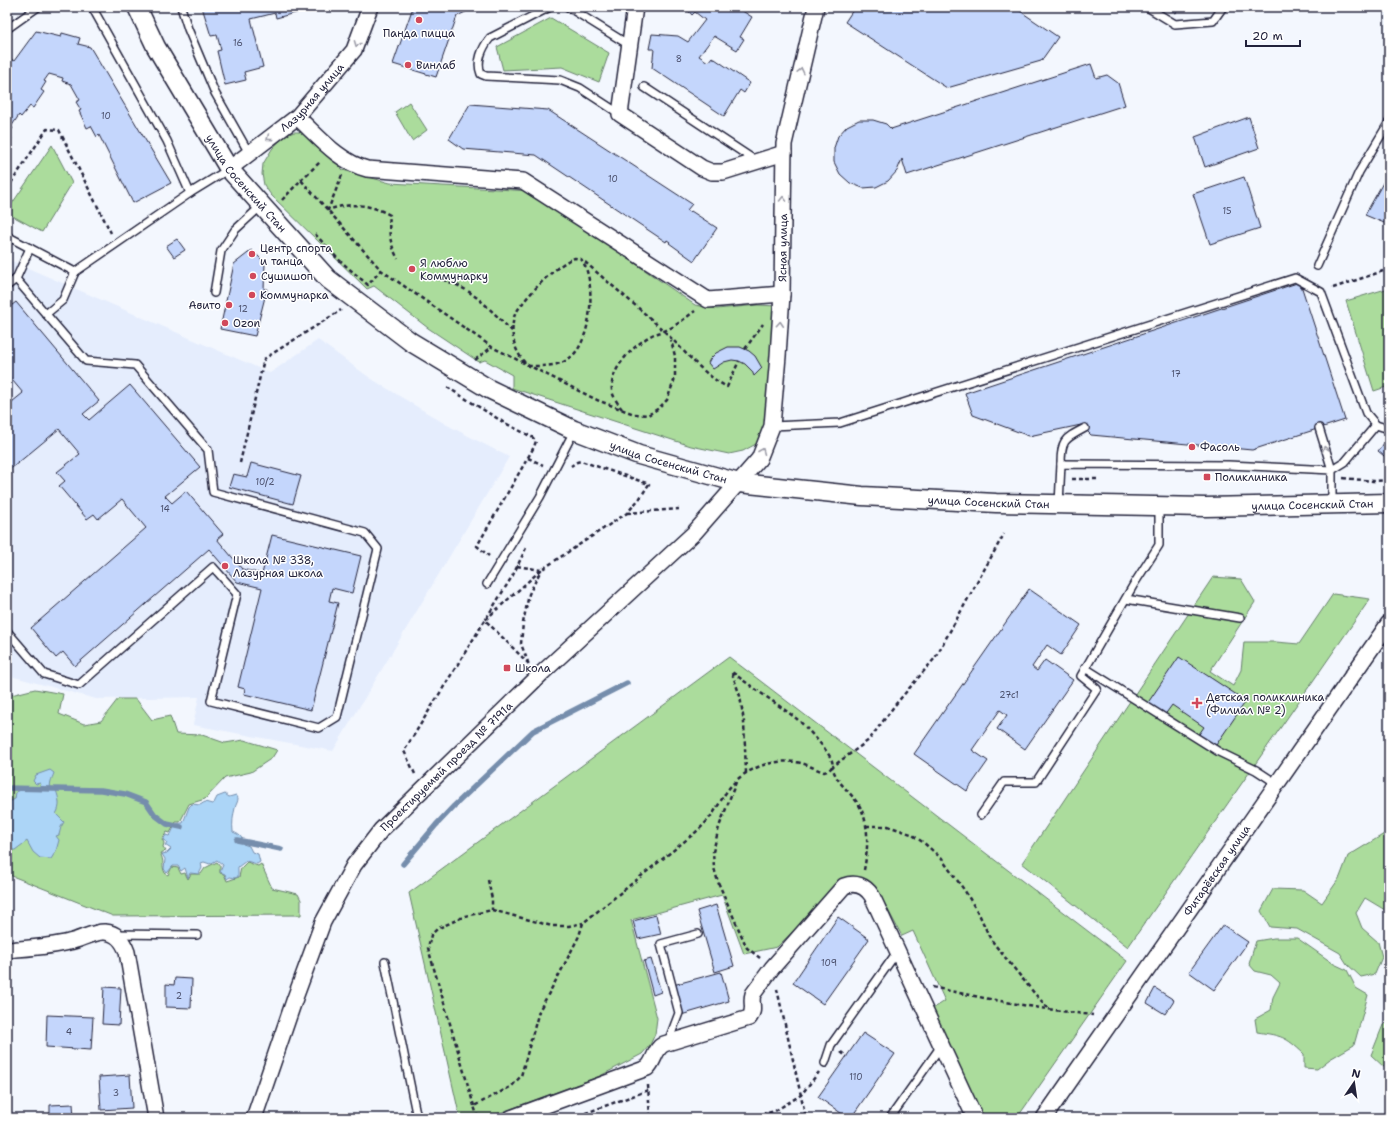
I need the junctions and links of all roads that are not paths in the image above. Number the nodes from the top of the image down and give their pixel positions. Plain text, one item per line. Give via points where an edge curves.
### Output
1 (38, 7) edge
2 (92, 7) edge
3 (137, 7) edge
4 (181, 7) edge
5 (370, 7) edge
6 (550, 7) edge
7 (568, 7) edge
8 (635, 7) edge
9 (816, 7) edge
10 (1147, 7) edge
11 (1223, 7) edge
12 (7, 29) edge
13 (630, 45) junction
14 (644, 87) dead end
15 (620, 114) junction
16 (297, 116) junction
17 (1389, 122) edge
18 (249, 153) junction
19 (784, 153) junction
20 (756, 161) junction
21 (229, 169) junction
22 (190, 193) junction
23 (262, 206) junction
24 (7, 236) edge
25 (30, 248) junction
26 (1317, 266) dead end
27 (75, 272) junction
28 (16, 279) junction
29 (7, 286) edge
30 (214, 293) dead end
31 (782, 294) junction
32 (46, 314) junction
33 (1376, 425) junction
34 (772, 426) junction
35 (1085, 428) dead end
36 (1319, 428) dead end
37 (1389, 429) edge
38 (574, 430) junction
39 (1061, 464) junction
40 (1332, 470) junction
41 (739, 482) junction
42 (1389, 503) edge
43 (1059, 504) junction
44 (1332, 504) junction
45 (1159, 506) junction
46 (488, 584) dead end
47 (1126, 598) junction
48 (1240, 618) dead end
49 (1389, 623) edge
50 (7, 631) edge
51 (1085, 668) junction
52 (1276, 783) junction
53 (981, 815) dead end
54 (112, 934) junction
55 (698, 934) dead end
56 (197, 936) dead end
57 (7, 950) edge
58 (898, 952) junction
59 (385, 962) dead end
60 (668, 1042) junction
61 (941, 1046) junction
62 (825, 1063) road end
63 (156, 1118) edge
64 (254, 1118) edge
65 (417, 1118) edge
66 (511, 1118) edge
67 (890, 1118) edge
68 (975, 1118) edge
69 (1044, 1118) edge

1 - 12 lane
2 - 22 lane via 167,141
3 - 21 street, улица Сосенский Стан via 156,47
4 - 18 lane via 215,93
5 -> 16 street, Лазурная улица via 354,50
6 - 15 lane via 490,38 485,44 479,63 481,74 560,80 580,88
7 - 13 lane
8 - 13 street
19 -> 9 street, Ясная улица
10 - 11 lane via 1175,24 1213,21
13 - 15 street
14 - 20 lane
15 - 20 street via 712,172 723,172
16 -> 18 street, Лазурная улица
16 - 31 street via 350,163 368,169 523,181 708,300
17 - 26 lane via 1359,172
18 - 21 street, Лазурная улица
19 - 20 street
31 -> 19 street, Ясная улица
21 - 22 lane
21 - 23 street, улица Сосенский Стан
22 - 27 lane
23 - 30 lane via 235,230 221,251
23 - 38 street, улица Сосенский Стан via 352,308 489,389
24 - 25 lane
25 - 27 lane
25 - 28 lane
27 - 32 lane via 63,300
28 - 29 lane
28 - 32 lane
34 -> 31 street, Ясная улица
32 - 50 lane via 86,361 135,365 208,450 212,492 365,533 378,549 337,717 319,728 211,701 237,594 213,567 79,685 44,674
33 - 34 lane via 1366,413 1321,292 1295,278 840,423
33 - 37 lane
33 - 40 lane via 1345,462
41 -> 34 street, Ясная улица via 759,459
35 - 39 lane via 1066,438 1061,449
40 -> 36 lane
38 - 41 street, улица Сосенский Стан via 639,455
38 - 46 lane via 540,497
39 - 40 lane via 1228,465
39 - 43 lane
40 - 44 lane
41 - 43 street, улица Сосенский Стан via 898,498
41 - 64 street, Проектируемый проезд № 7191а via 694,533 542,672 381,830 354,865 323,922
42 - 44 street, улица Сосенский Стан
43 - 45 street, улица Сосенский Стан
44 - 45 street, улица Сосенский Стан
45 - 47 lane via 1159,545
47 - 48 lane
47 - 51 lane
49 - 52 street, Фитарёвская улица
51 - 52 lane via 1218,752 1256,770
51 - 53 lane via 1081,676 1097,689 1036,782 1004,782
52 - 69 street, Фитарёвская улица
54 - 56 lane
54 - 57 street via 98,932 70,942
54 - 63 street via 123,943 127,952
55 - 60 lane via 661,944 679,1013
58 - 60 street via 866,888 853,884 844,886 772,968 753,994 753,1011 749,1018
58 - 61 street
58 - 62 lane via 831,1045
59 - 65 lane
60 - 66 street via 661,1045 647,1068
61 - 67 lane
61 - 68 street

